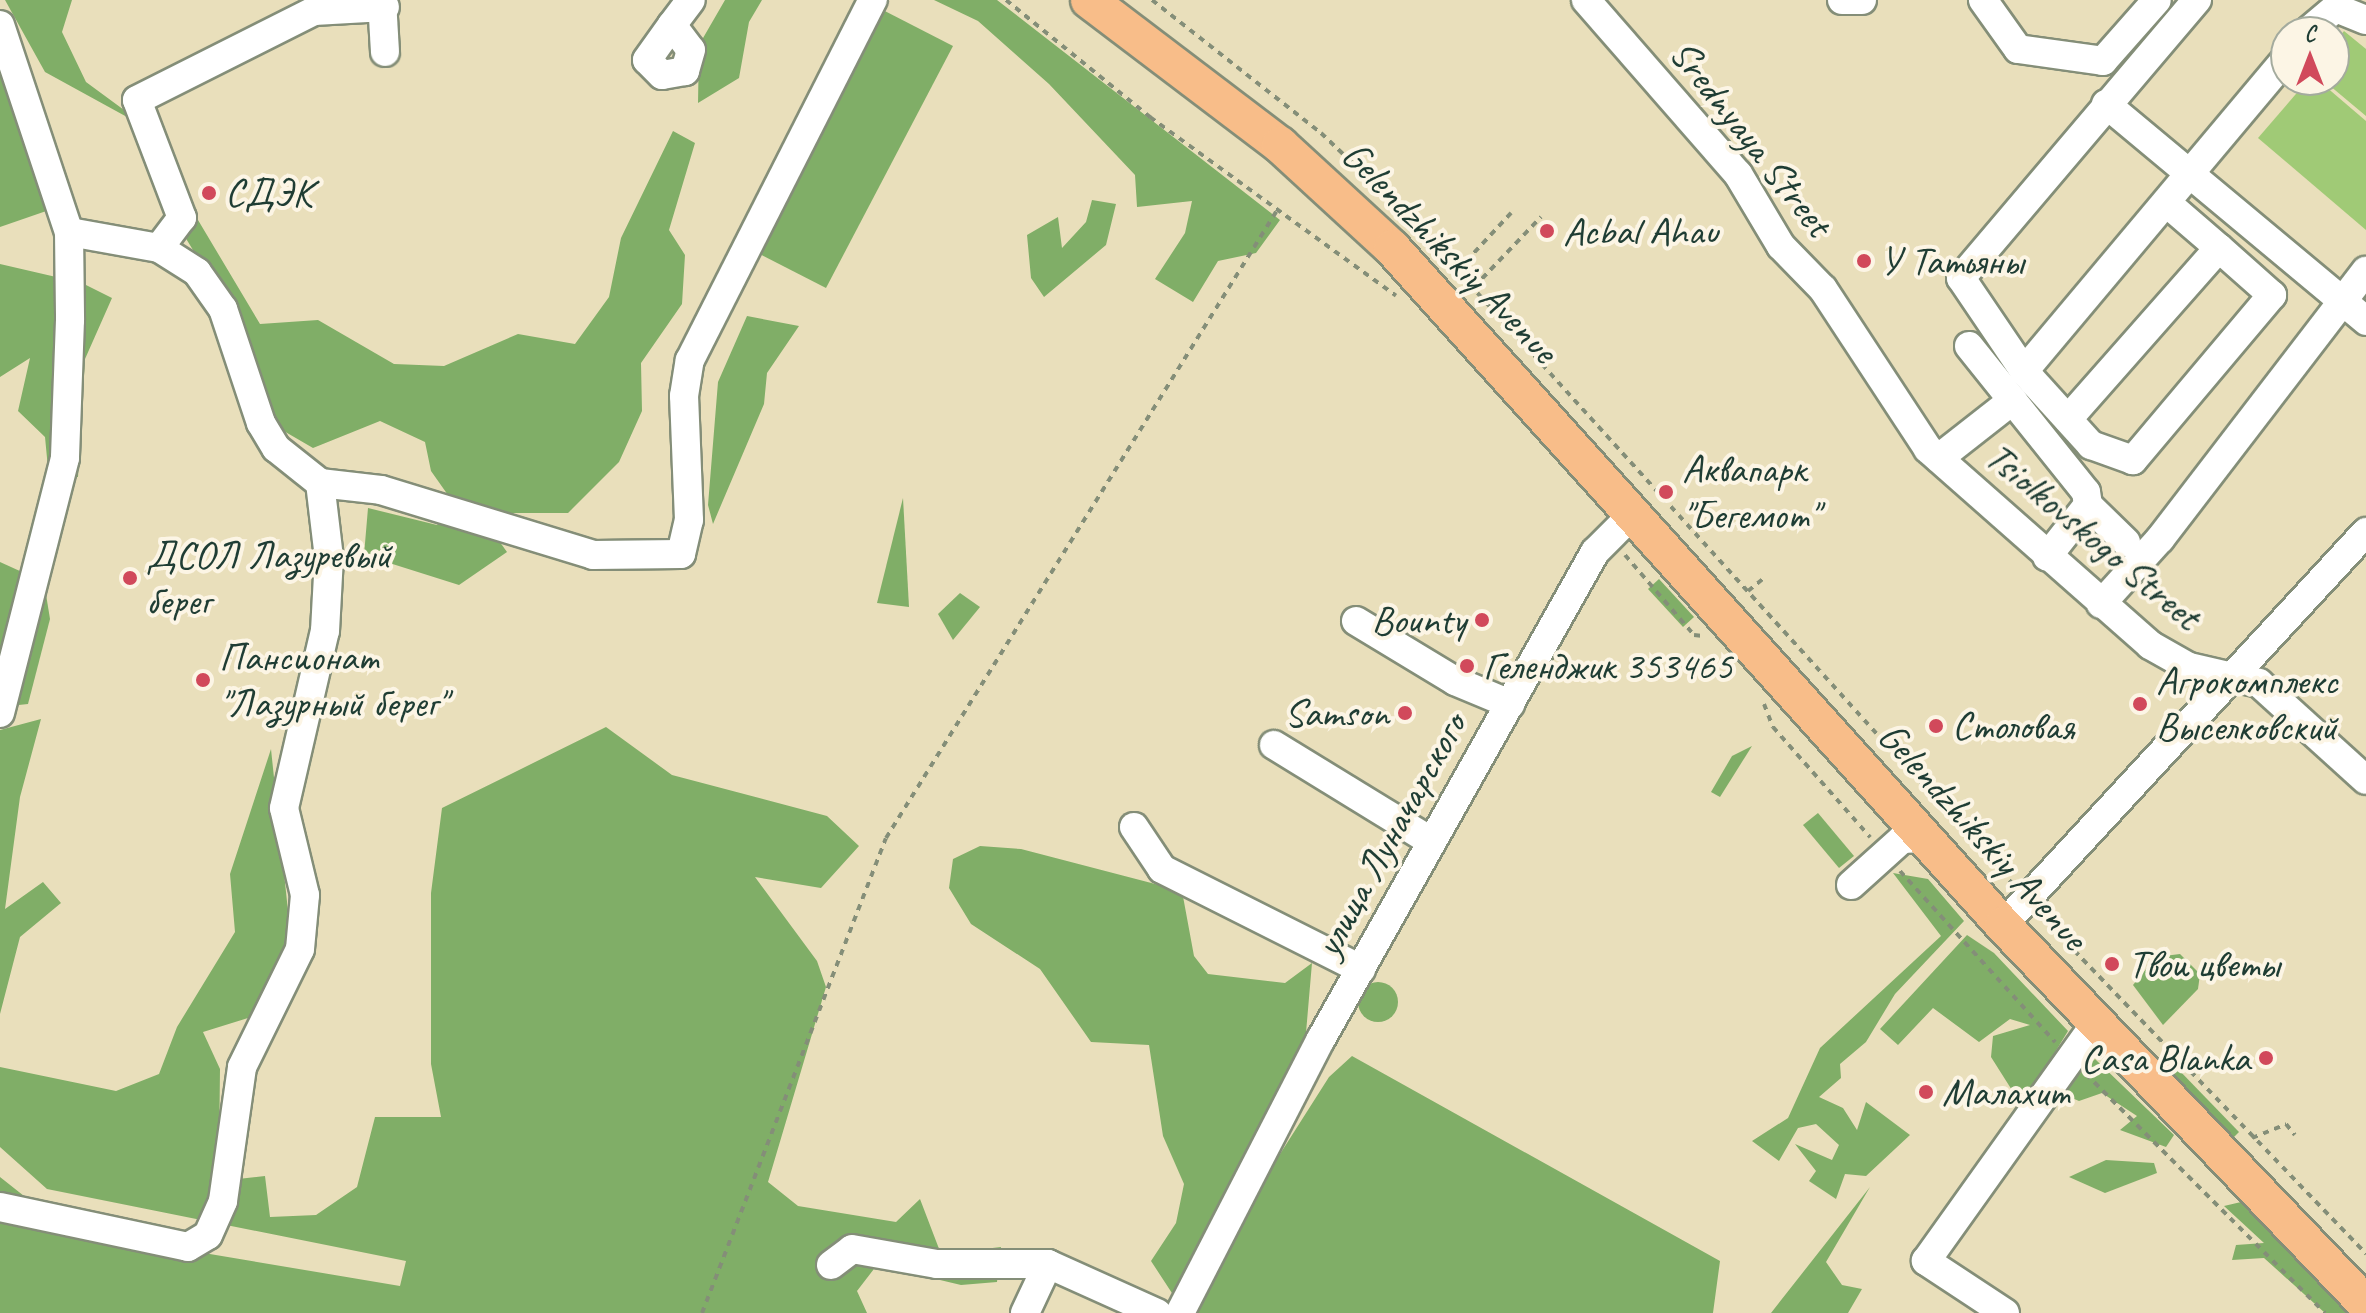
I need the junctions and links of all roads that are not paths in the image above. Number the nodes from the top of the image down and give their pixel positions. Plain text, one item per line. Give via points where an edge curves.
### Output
1 (691, 0) edge
2 (873, 0) edge
3 (1089, 0) edge
4 (1586, 0) edge
5 (1842, 0) edge
6 (1862, 0) edge
7 (2157, 0) edge
8 (2197, 0) edge
9 (1985, 1) edge
10 (384, 4) edge
11 (2326, 16) edge
12 (2366, 20) edge
13 (0, 25) edge
14 (672, 25) dead end
15 (385, 52) dead end
16 (2270, 80) edge
17 (2106, 104) junction
18 (2194, 177) junction
19 (2169, 205) junction
20 (69, 232) junction
21 (159, 248) junction
22 (2219, 248) junction
23 (2366, 271) edge
24 (2341, 300) junction
25 (2366, 321) edge
26 (1969, 346) dead end
27 (2024, 371) junction
28 (2013, 400) junction
29 (2068, 419) junction
30 (1933, 454) junction
31 (320, 483) junction
32 (2088, 505) junction
33 (1621, 524) junction
34 (2366, 532) edge
35 (2126, 542) dead end
36 (2047, 557) junction
37 (2101, 604) junction
38 (1356, 621) dead end
39 (2231, 674) junction
40 (1510, 704) junction
41 (0, 713) edge
42 (1274, 745) dead end
43 (2366, 780) edge
44 (1134, 827) dead end
45 (1923, 838) junction
46 (1432, 842) junction
47 (1851, 885) dead end
48 (2015, 912) junction
49 (1361, 969) junction
50 (2096, 1023) junction
51 (0, 1207) edge
52 (1048, 1264) junction
53 (831, 1265) dead end
54 (2366, 1304) edge
55 (1025, 1313) edge
56 (1157, 1313) edge
57 (1180, 1313) edge
58 (2005, 1313) edge

1 - 14 street
2 - 31 street via 690,360 684,396 689,520 681,554 593,555 381,490
3 - 33 main road, Gelendzhikskiy Avenue via 1356,213
4 - 30 street, Srednyaya Street via 1738,174 1781,246 1823,289
5 - 6 street
7 - 9 street via 2103,61 2018,49
8 - 17 street
10 - 15 street
10 - 21 street via 314,11 137,100 182,218
11 - 12 street via 2336,8
13 - 20 street
16 - 18 street
17 - 18 street
17 - 27 street via 1961,278
18 - 19 street
18 - 24 street
19 - 22 street
19 - 27 street
20 - 21 street
20 - 41 street via 65,458
21 - 31 street via 197,272 223,309 261,423 276,448
22 - 29 street
22 - 29 street via 2272,295 2133,460 2091,445
23 - 24 street
24 - 25 street
24 - 37 street via 2160,539
26 - 28 street
27 - 29 street
28 - 30 street
28 - 32 street via 2086,492
30 - 36 street, Tsiolkovskogo Street
31 - 51 street via 329,558 325,631 284,808 305,895 300,949 242,1067 223,1201 208,1235 188,1247
32 - 35 street
32 - 36 street
33 - 40 street, улица Луначарского
33 - 45 main road, Gelendzhikskiy Avenue
34 - 39 street
36 - 37 street, Tsiolkovskogo Street
37 - 39 street, Tsiolkovskogo Street via 2189,667
38 - 40 street via 1455,681
39 - 43 street, Tsiolkovskogo Street via 2259,683
39 - 48 street
40 - 46 street, улица Луначарского
42 - 46 street
44 - 49 street via 1162,869
45 - 47 street via 1902,839
45 - 48 main road, Gelendzhikskiy Avenue
46 - 49 street, улица Луначарского
48 - 50 main road, Gelendzhikskiy Avenue
49 - 57 street, улица Луначарского
50 - 54 main road, Gelendzhikskiy Avenue
50 - 58 street via 1926,1261
52 - 53 street via 937,1264 852,1249
52 - 55 street
52 - 56 street

